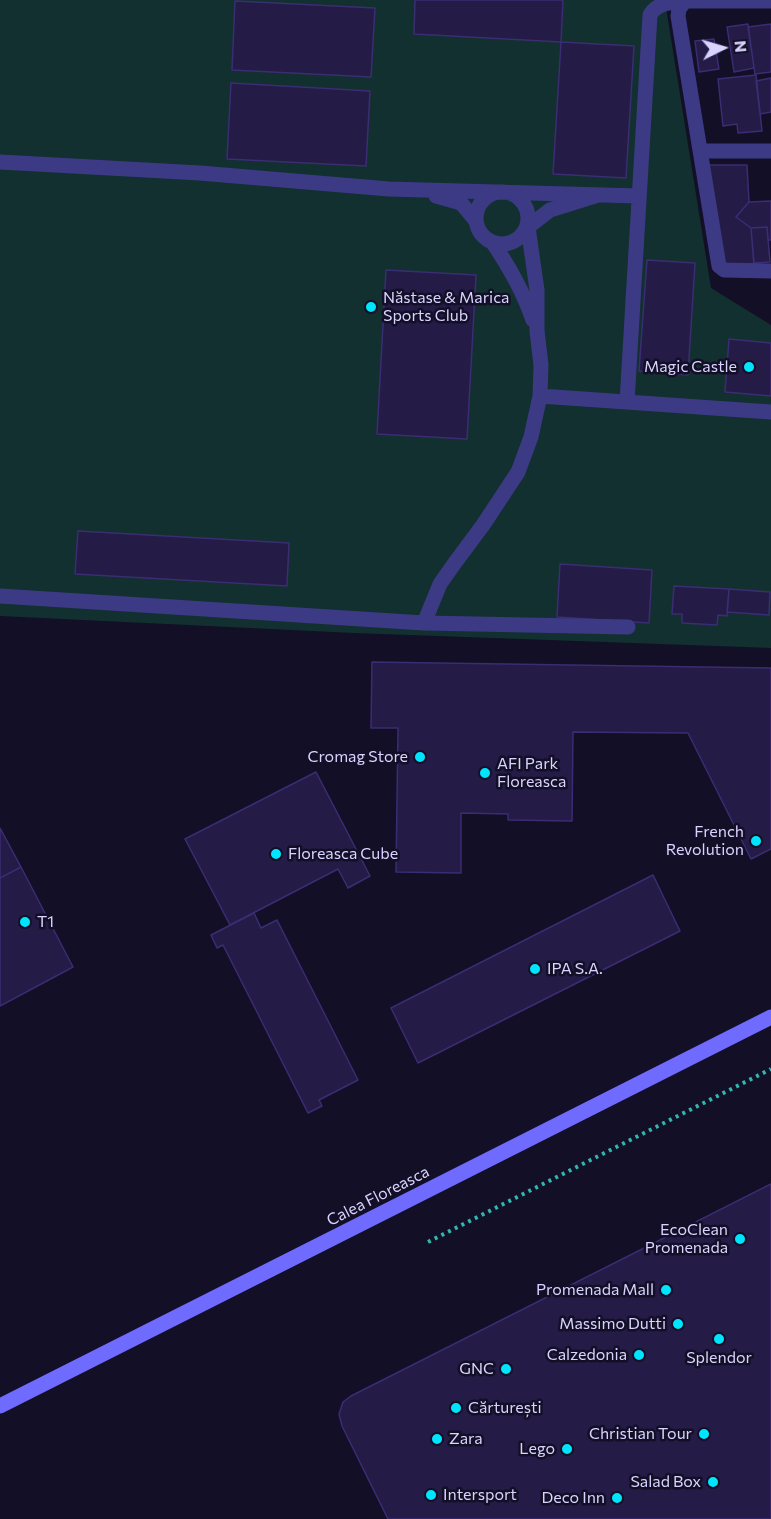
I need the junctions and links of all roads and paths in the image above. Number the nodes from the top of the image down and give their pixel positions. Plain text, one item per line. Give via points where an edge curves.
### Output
1 (685, 1) edge
2 (771, 2) edge
3 (701, 151) junction
4 (771, 151) edge
5 (0, 162) edge
6 (389, 189) junction
7 (505, 192) junction
8 (598, 195) junction
9 (639, 196) junction
10 (476, 221) junction
11 (528, 227) junction
12 (493, 243) junction
13 (771, 271) edge
14 (537, 331) junction
15 (540, 396) junction
16 (627, 402) junction
17 (771, 412) edge
18 (0, 596) edge
19 (424, 623) junction
20 (628, 627) dead end
21 (771, 1017) edge
22 (771, 1069) edge
23 (428, 1242) dead end
24 (0, 1406) edge

1 - 2 street
1 - 3 street via 678,16
1 - 9 street via 661,5 650,15
3 - 4 street
3 - 13 street via 719,266 724,270
5 - 6 street via 200,172
6 - 7 street
6 - 10 street via 461,203
7 - 8 street
7 - 10 street via 493,193 483,200
7 - 11 street via 516,195 525,204
8 - 9 street
8 - 11 street via 550,210
9 - 16 street
10 - 12 street via 482,235
11 - 12 street via 520,238 507,244
11 - 14 street via 537,290
12 - 14 street via 524,294
14 - 15 street
15 - 16 street
15 - 19 street via 518,472 440,584
16 - 17 street
18 - 19 street
19 - 20 street
21 - 24 main road, Calea Floreasca
22 - 23 path

